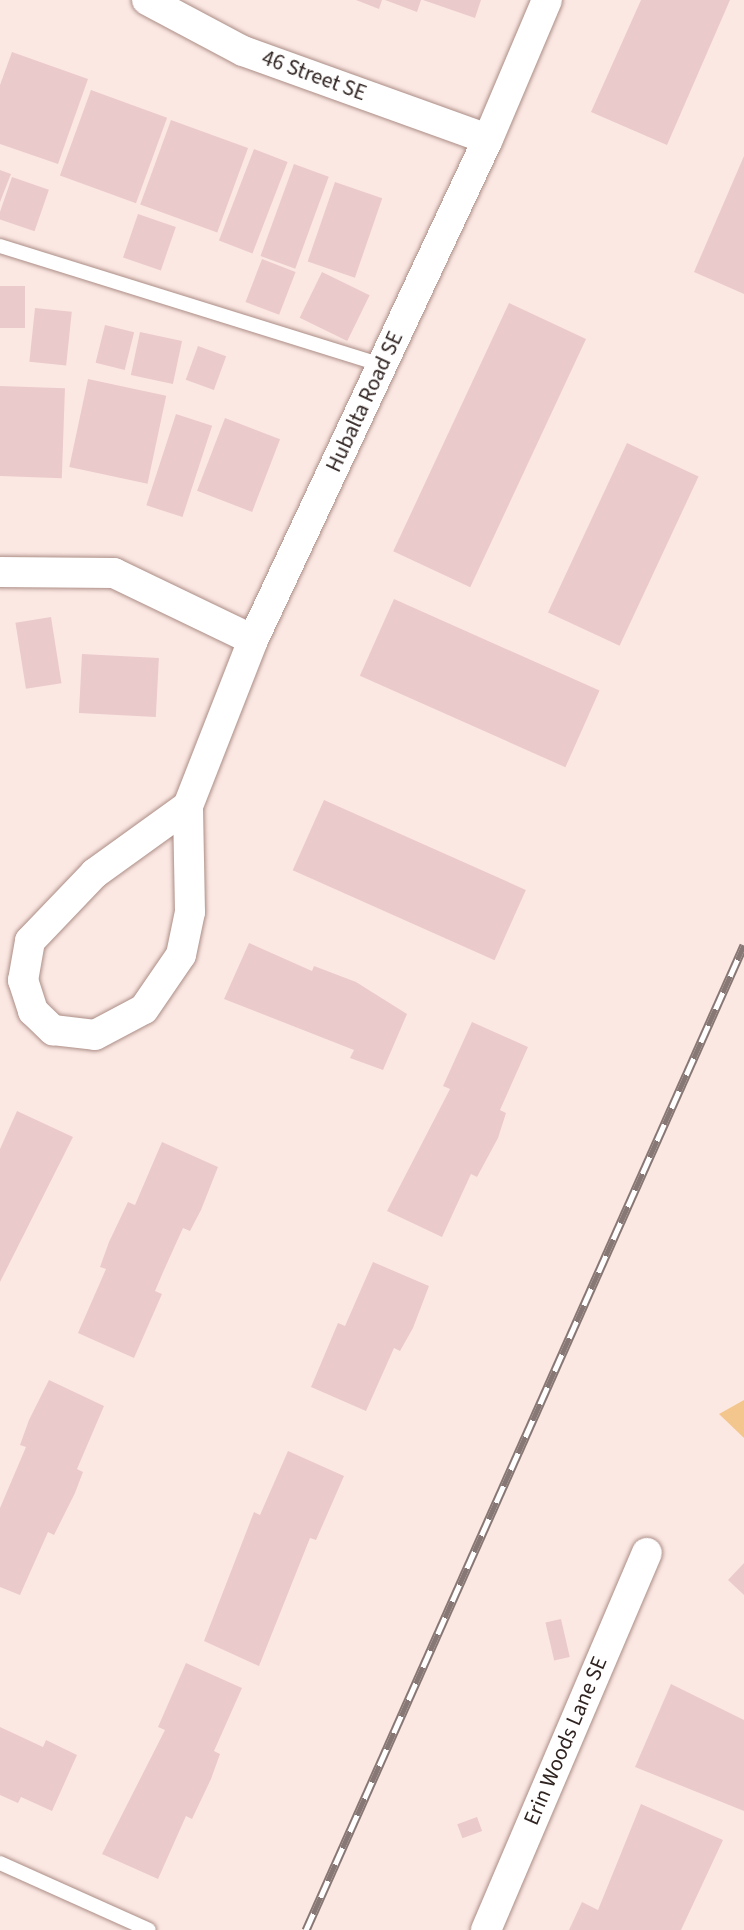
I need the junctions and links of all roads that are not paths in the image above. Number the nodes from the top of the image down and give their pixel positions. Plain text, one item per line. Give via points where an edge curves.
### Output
1 (147, 0) edge
2 (547, 0) edge
3 (488, 139) junction
4 (0, 246) edge
5 (383, 365) junction
6 (0, 572) edge
7 (253, 640) junction
8 (188, 806) junction
9 (647, 1553) dead end
10 (0, 1863) edge
11 (149, 1930) edge
12 (486, 1930) edge

1 - 3 street, 46 Street SE via 243,51
2 - 3 street, Hubalta Road SE
3 - 5 street, Hubalta Road SE
4 - 5 lane
5 - 7 street, Hubalta Road SE
6 - 7 street via 114,573
7 - 8 street, Hubalta Road SE
8 - 8 street, Hubalta Road SE via 95,873 30,941 23,980 33,1011 53,1030 95,1035 144,1009 181,955 190,912
9 - 12 street, Erin Woods Lane SE
10 - 11 lane

